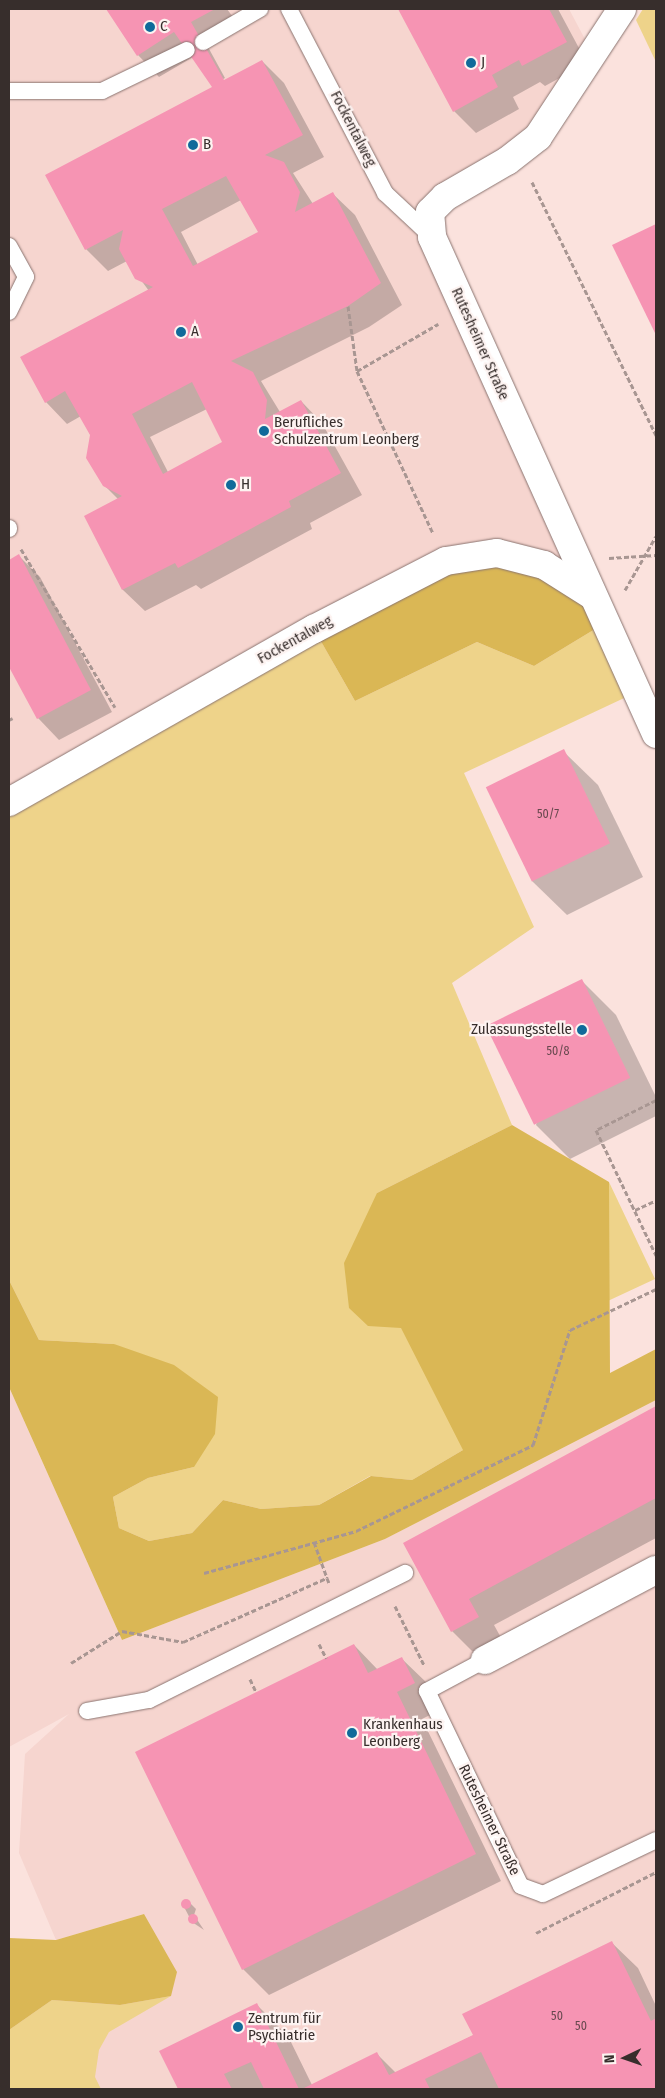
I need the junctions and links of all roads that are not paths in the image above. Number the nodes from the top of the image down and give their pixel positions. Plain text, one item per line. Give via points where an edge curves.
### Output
1 (260, 9) edge
2 (289, 9) edge
3 (622, 9) edge
4 (202, 42) dead end
5 (187, 50) dead end
6 (9, 91) edge
7 (432, 237) junction
8 (9, 246) edge
9 (9, 312) edge
10 (593, 596) junction
11 (656, 734) edge
12 (9, 802) edge
13 (656, 1570) edge
14 (404, 1573) dead end
15 (485, 1660) joint
16 (87, 1711) dead end
17 (656, 1840) edge

1 - 4 lane
2 - 7 lane, Fockentalweg via 385,193
3 - 7 street, Rutesheimer Straße via 565,101 538,137 445,198 430,212
5 - 6 lane via 102,91
7 - 10 street, Rutesheimer Straße
8 - 9 lane via 26,278
10 - 11 street, Rutesheimer Straße
10 - 12 street, Fockentalweg via 544,565 497,553 446,561 130,731
13 - 15 street, Rutesheimer Straße
14 - 16 lane via 149,1700
15 - 17 lane, Rutesheimer Straße via 427,1691 521,1886 542,1894

